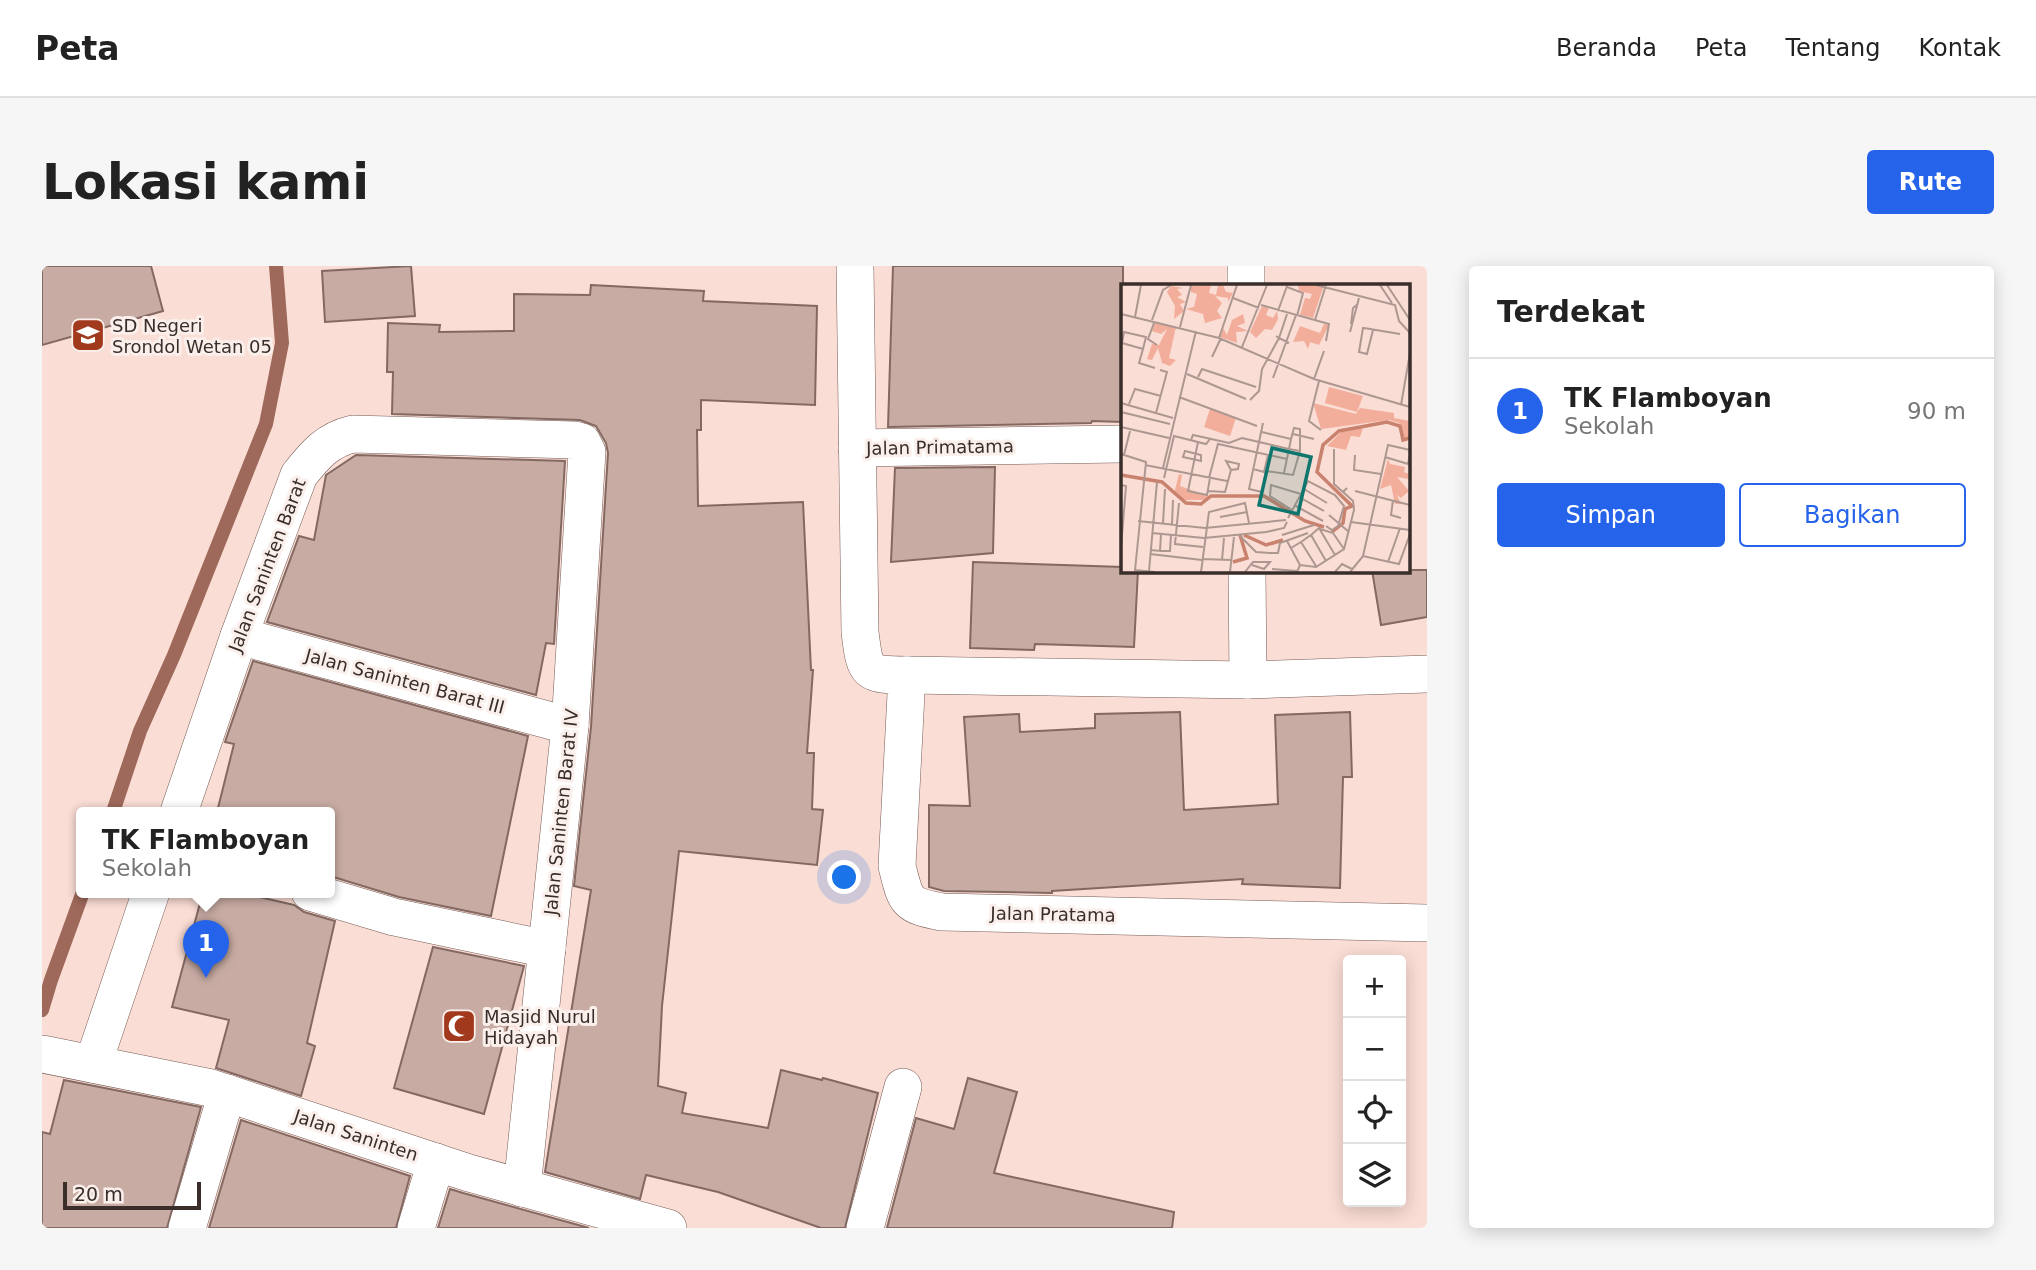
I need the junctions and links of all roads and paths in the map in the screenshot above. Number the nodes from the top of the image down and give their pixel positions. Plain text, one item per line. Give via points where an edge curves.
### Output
1 (855, 266) edge
2 (1246, 266) edge
3 (1246, 284) edge
4 (575, 440) joint
5 (1121, 444) edge
6 (856, 448) junction
7 (1247, 572) edge
8 (239, 636) junction
9 (1427, 674) edge
10 (907, 675) junction
11 (1248, 680) junction
12 (570, 726) junction
13 (181, 807) edge
14 (149, 898) edge
15 (330, 898) edge
16 (1427, 923) edge
17 (547, 949) junction
18 (68, 1059) edge
19 (903, 1087) dead end
20 (227, 1093) junction
21 (436, 1161) junction
22 (522, 1188) junction
23 (653, 1226) edge
24 (187, 1228) edge
25 (416, 1228) edge
26 (865, 1228) edge

1 - 6 street, Jalan Primatama
2 - 3 street
4 - 8 street, Jalan Saninten Barat via 353,434 337,438 315,454 299,475
4 - 12 street, Jalan Saninten Barat IV via 582,442 587,452
5 - 6 street, Jalan Primatama
6 - 10 street via 862,652 876,675
7 - 11 street
8 - 12 street, Jalan Saninten Barat III
8 - 13 street, Jalan Saninten Barat
9 - 11 street
10 - 11 street
10 - 16 street, Jalan Pratama via 897,866 904,893 915,906 942,912
12 - 17 street, Jalan Saninten Barat IV
14 - 18 street
15 - 17 street via 394,917
17 - 22 street, Jalan Saninten Barat IV
18 - 20 street, Jalan Saninten
19 - 26 street
20 - 21 street, Jalan Saninten
20 - 24 street
21 - 22 street, Jalan Saninten
21 - 25 street
22 - 23 street, Jalan Saninten

